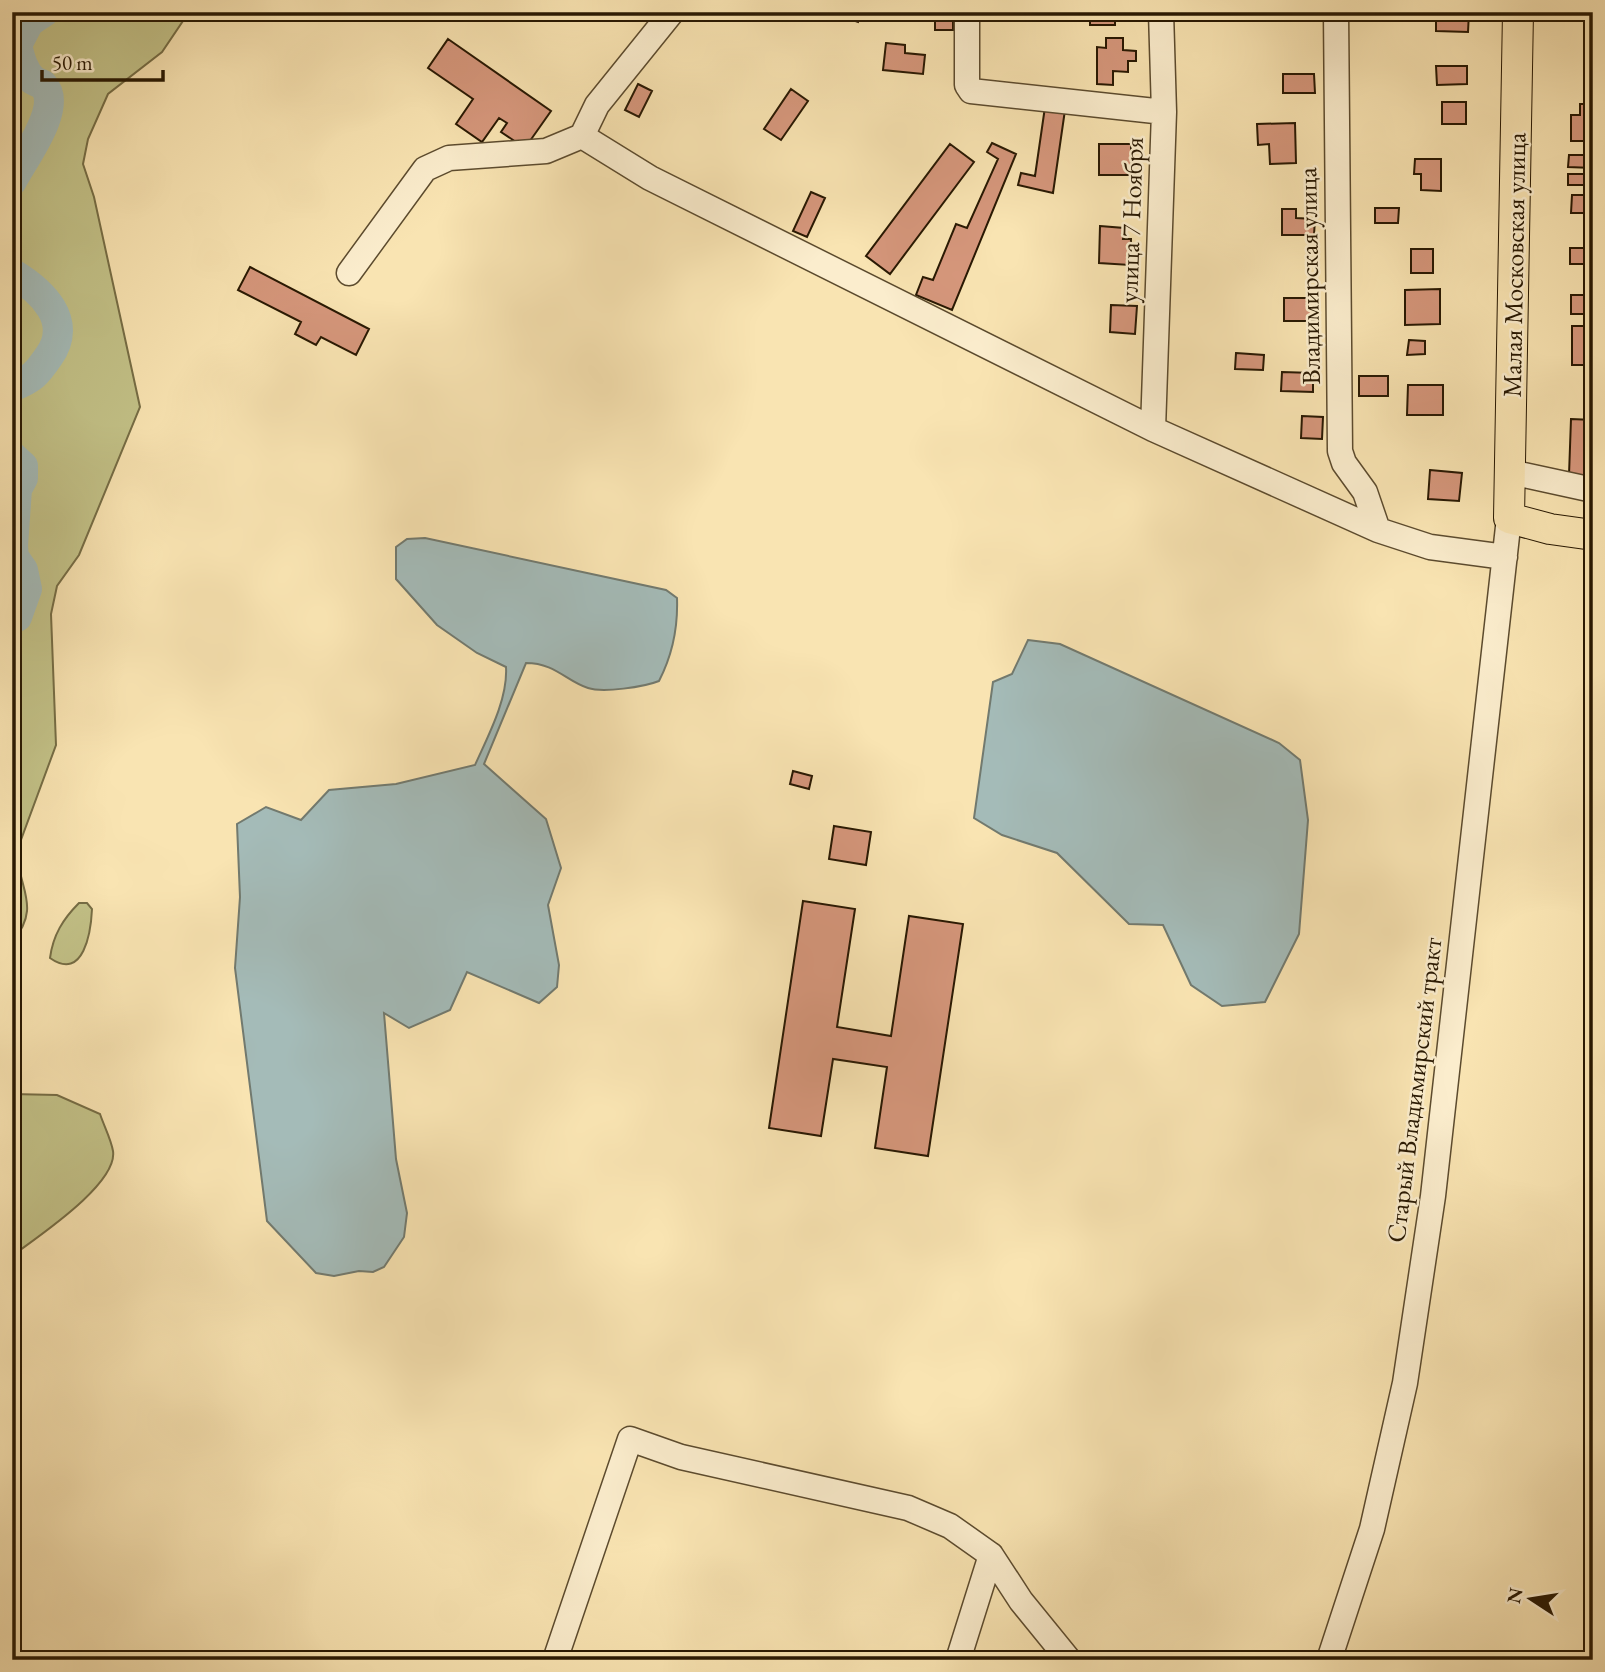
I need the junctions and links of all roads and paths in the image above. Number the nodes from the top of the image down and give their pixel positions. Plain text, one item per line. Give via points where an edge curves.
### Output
1 (672, 12) edge
2 (967, 12) edge
3 (1161, 12) edge
4 (1336, 12) edge
5 (1518, 12) edge
6 (1164, 112) junction
7 (582, 136) junction
8 (349, 273) dead end
9 (1153, 429) junction
10 (1510, 472) junction
11 (1593, 490) edge
12 (1509, 517) junction
13 (1378, 530) junction
14 (1593, 535) edge
15 (1505, 557) junction
16 (991, 1555) junction
17 (555, 1660) edge
18 (958, 1660) edge
19 (1069, 1660) edge
20 (1329, 1660) edge

1 - 7 street via 597,105
2 - 6 street via 967,85 977,94
3 - 6 street, улица 7 Ноября
4 - 13 street, Владимирская улица via 1340,451 1366,492
5 - 10 main road, Малая Московская улица
6 - 9 street, улица 7 Ноября
7 - 8 street via 546,151 449,158 425,169
7 - 9 street via 650,178
9 - 13 street
10 - 11 street
10 - 12 main road, Малая Московская улица
12 - 14 main road
12 - 15 street, Старый Владимирский тракт
13 - 15 street via 1430,547
15 - 20 street, Старый Владимирский тракт via 1433,1196 1405,1383 1373,1529
16 - 17 street via 950,1526 908,1508 681,1457 630,1439
16 - 18 street
16 - 19 street

